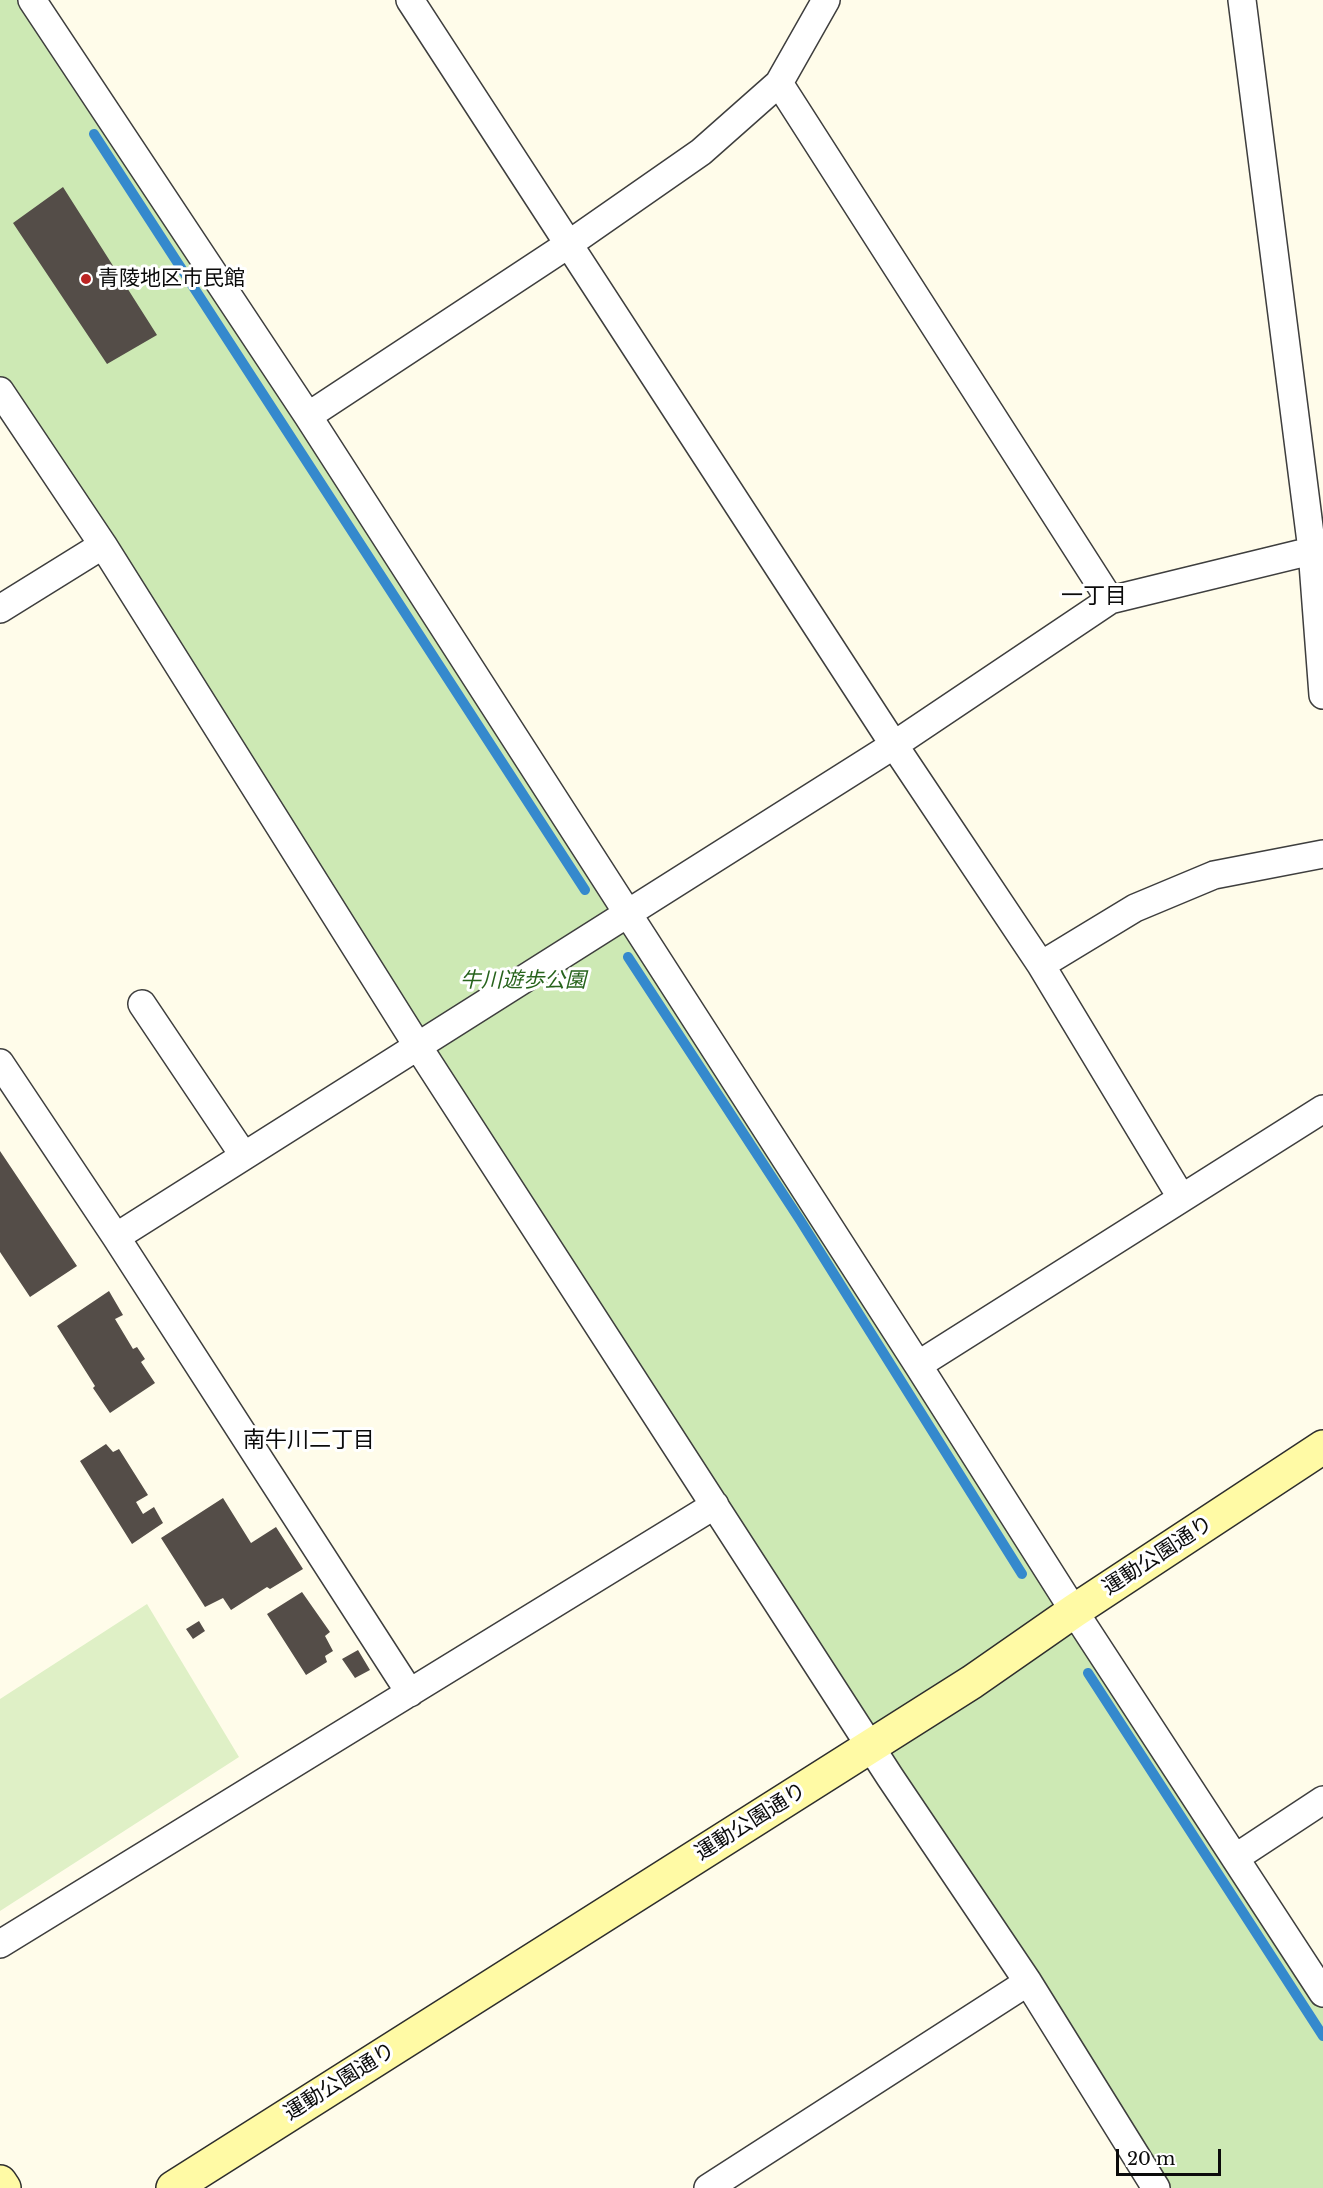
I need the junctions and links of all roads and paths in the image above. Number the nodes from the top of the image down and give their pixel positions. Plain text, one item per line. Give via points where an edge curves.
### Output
1 (32, 0) edge
2 (410, 0) edge
3 (826, 0) edge
4 (1242, 0) edge
5 (779, 83) junction
6 (569, 244) junction
7 (0, 391) edge
8 (308, 416) junction
9 (103, 545) junction
10 (1317, 549) edge
11 (1110, 600) junction
12 (0, 609) edge
13 (1323, 695) edge
14 (894, 745) junction
15 (1323, 854) edge
16 (627, 915) junction
17 (1041, 965) junction
18 (142, 1004) dead end
19 (417, 1045) junction
20 (0, 1063) edge
21 (1323, 1109) edge
22 (244, 1156) junction
23 (1181, 1197) junction
24 (116, 1237) junction
25 (918, 1365) junction
26 (1323, 1447) edge
27 (715, 1505) junction
28 (1074, 1611) junction
29 (410, 1693) junction
30 (870, 1746) junction
31 (1323, 1800) edge
32 (1235, 1858) junction
33 (0, 1944) edge
34 (1028, 1982) junction
35 (1323, 1993) edge
36 (0, 2182) edge
37 (711, 2187) edge
38 (4, 2188) edge
39 (173, 2188) edge
40 (1156, 2188) edge

1 - 8 street
2 - 6 street
3 - 5 street
4 - 10 street
5 - 6 street via 701,152
5 - 11 street
6 - 8 street
6 - 14 street
7 - 9 street
8 - 16 street
9 - 12 street
9 - 19 street
10 - 11 street
10 - 13 street
11 - 14 street
14 - 16 street
14 - 17 street
15 - 17 street via 1214,875 1135,908
16 - 19 street
16 - 25 street
17 - 23 street
18 - 22 street
19 - 22 street
19 - 27 street
20 - 24 street
21 - 23 street
22 - 24 street
23 - 25 street
24 - 29 street
25 - 28 street
26 - 28 street, 運動公園通り
27 - 29 street
27 - 30 street
28 - 30 street, 運動公園通り
28 - 32 street
29 - 33 street
30 - 34 street
30 - 39 street, 運動公園通り
31 - 32 street
32 - 35 street
34 - 37 street
34 - 40 street
36 - 38 street

